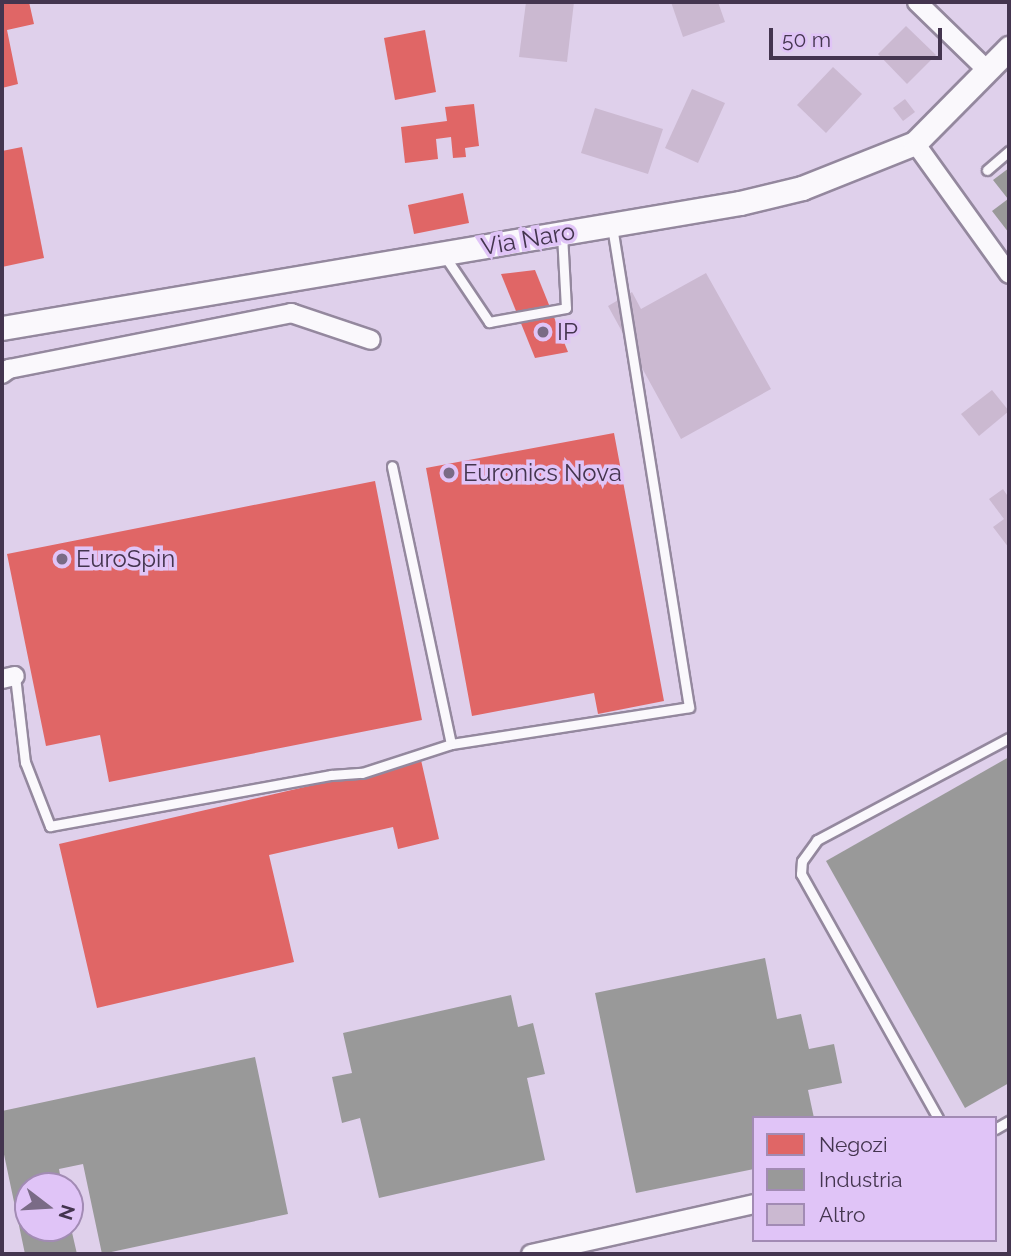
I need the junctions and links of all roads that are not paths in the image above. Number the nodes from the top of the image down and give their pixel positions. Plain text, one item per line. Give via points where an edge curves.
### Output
1 (917, 2) edge
2 (1009, 48) edge
3 (987, 70) junction
4 (915, 143) junction
5 (1009, 151) edge
6 (987, 170) dead end
7 (612, 224) junction
8 (562, 233) junction
9 (443, 253) junction
10 (1009, 274) edge
11 (2, 328) edge
12 (371, 340) dead end
13 (2, 374) edge
14 (392, 466) dead end
15 (8, 678) edge
16 (1009, 738) edge
17 (451, 744) junction
18 (937, 1116) edge
19 (752, 1204) edge
20 (531, 1254) edge

1 - 3 street
2 - 3 street, Via Naro
3 - 4 street, Via Naro
4 - 7 street, Via Naro via 802,188
4 - 10 street
5 - 6 lane
7 - 8 street, Via Naro
7 - 17 lane via 689,707
8 - 9 street, Via Naro
8 - 9 lane via 566,308 489,322
9 - 11 street, Via Naro
12 - 13 street via 291,313
14 - 17 lane
15 - 17 lane via 25,762 50,826 362,773
16 - 18 lane via 817,840 802,860 801,874
19 - 20 street

